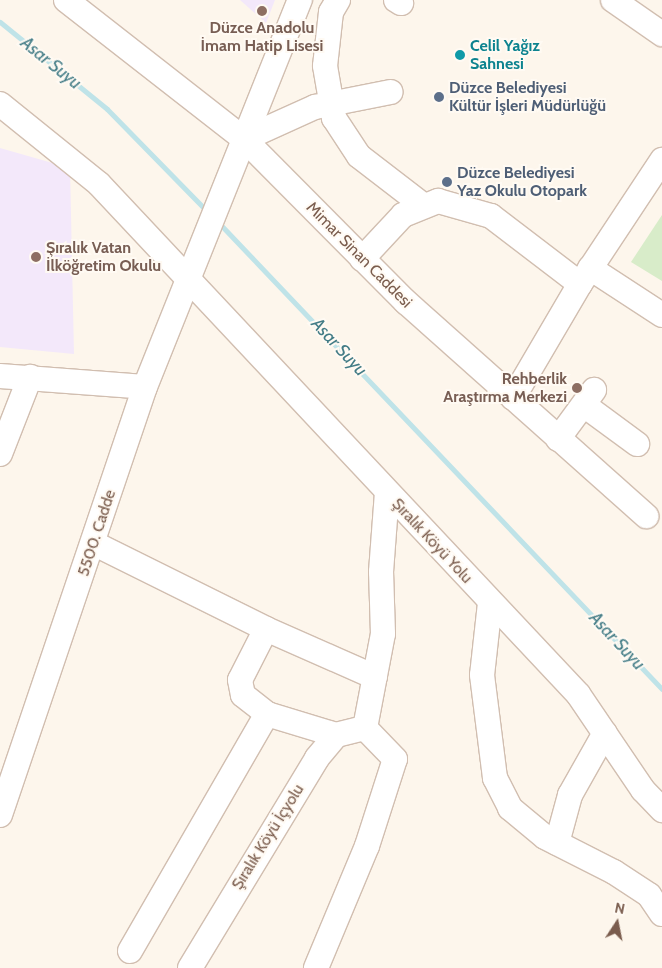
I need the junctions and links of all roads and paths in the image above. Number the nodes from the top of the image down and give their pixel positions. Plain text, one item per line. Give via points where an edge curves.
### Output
1 (66, 0) edge
2 (300, 0) edge
3 (338, 0) edge
4 (613, 0) edge
5 (662, 34) edge
6 (391, 92) dead end
7 (332, 103) junction
8 (0, 104) edge
9 (240, 150) junction
10 (662, 160) edge
11 (424, 206) junction
12 (362, 259) junction
13 (585, 276) junction
14 (188, 281) junction
15 (662, 315) edge
16 (0, 376) edge
17 (30, 378) junction
18 (145, 387) junction
19 (512, 398) junction
20 (558, 439) junction
21 (637, 444) dead end
22 (0, 454) edge
23 (387, 493) junction
24 (646, 516) dead end
25 (93, 543) junction
26 (490, 603) junction
27 (266, 629) junction
28 (375, 677) junction
29 (266, 714) junction
30 (365, 728) junction
31 (604, 733) junction
32 (336, 735) junction
33 (662, 810) edge
34 (0, 815) edge
35 (557, 843) junction
36 (662, 914) edge
37 (130, 951) dead end
38 (190, 968) edge
39 (316, 968) edge

1 - 9 street, Mimar Sinan Caddesi
2 - 9 street
3 - 7 street via 331,12 325,66
4 - 5 street
6 - 7 street
7 - 9 street via 315,107
7 - 11 street via 334,118 359,156
8 - 14 street, Şıralık Köyü Yolu via 99,184
9 - 12 street, Mimar Sinan Caddesi
9 - 14 street, 5500. Cadde
10 - 13 street
11 - 12 street via 403,215
11 - 13 street via 438,201 491,216
12 - 19 street, Mimar Sinan Caddesi
13 - 15 street
13 - 19 street
14 - 18 street, 5500. Cadde
14 - 23 street, Şıralık Köyü Yolu
16 - 17 street
17 - 18 street
17 - 22 street
18 - 25 street, 5500. Cadde
19 - 20 street, Mimar Sinan Caddesi
20 - 21 street via 589,397
20 - 24 street, Mimar Sinan Caddesi
23 - 26 street, Şıralık Köyü Yolu
23 - 28 street via 381,572 383,634
25 - 27 street
25 - 34 street, 5500. Cadde
26 - 31 street, Şıralık Köyü Yolu via 578,694
26 - 35 street via 482,675 495,778 510,808
27 - 28 street
27 - 29 street via 240,680 243,695
28 - 30 street
29 - 32 street
29 - 37 street
30 - 32 street
30 - 39 street via 395,759 367,846
31 - 33 street, Şıralık Köyü Yolu via 643,790
31 - 35 street via 570,795
32 - 38 street, Şıralık Köyü İçyolu via 317,758
35 - 36 street via 614,872 650,895

